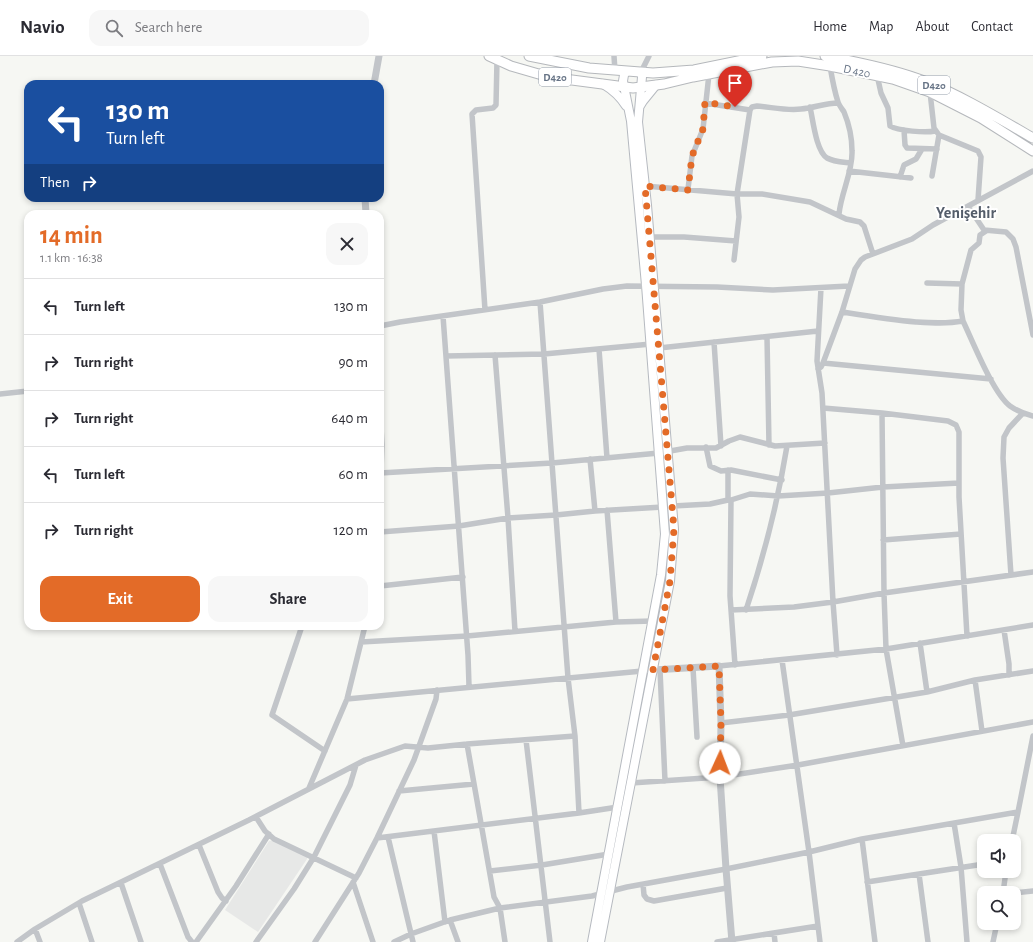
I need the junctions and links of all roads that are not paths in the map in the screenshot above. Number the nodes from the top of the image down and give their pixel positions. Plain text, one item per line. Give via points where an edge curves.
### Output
1 (379, 56) edge
2 (529, 56) edge
3 (614, 56) edge
4 (649, 56) edge
5 (762, 56) edge
6 (825, 56) edge
7 (493, 58) edge
8 (861, 60) edge
9 (830, 66) junction
10 (615, 71) junction
11 (626, 72) junction
12 (641, 72) junction
13 (709, 74) junction
14 (877, 75) junction
15 (375, 80) edge
16 (600, 83) junction
17 (656, 85) junction
18 (624, 86) junction
19 (641, 87) junction
20 (930, 92) junction
21 (705, 102) junction
22 (838, 104) junction
23 (810, 108) junction
24 (629, 110) junction
25 (638, 110) junction
26 (750, 110) junction
27 (904, 130) junction
28 (937, 133) junction
29 (1033, 138) edge
30 (922, 149) junction
31 (937, 149) junction
32 (1033, 151) edge
33 (851, 163) junction
34 (849, 171) junction
35 (1033, 171) edge
36 (932, 176) dead end
37 (900, 177) junction
38 (911, 178) dead end
39 (645, 186) junction
40 (688, 190) junction
41 (737, 194) junction
42 (978, 200) junction
43 (968, 206) junction
44 (839, 214) junction
45 (986, 231) junction
46 (649, 237) junction
47 (736, 241) junction
48 (873, 254) junction
49 (734, 260) dead end
50 (927, 284) dead end
51 (962, 284) junction
52 (650, 285) junction
53 (849, 286) junction
54 (821, 288) junction
55 (540, 302) junction
56 (485, 310) junction
57 (842, 312) junction
58 (443, 316) junction
59 (963, 320) junction
60 (384, 325) edge
61 (818, 331) junction
62 (1033, 335) edge
63 (767, 337) junction
64 (714, 342) junction
65 (651, 344) junction
66 (659, 348) junction
67 (598, 349) junction
68 (544, 354) junction
69 (496, 355) junction
70 (446, 356) junction
71 (823, 363) junction
72 (818, 369) junction
73 (991, 379) junction
74 (24, 391) edge
75 (0, 394) edge
76 (823, 408) junction
77 (882, 413) junction
78 (1023, 413) junction
79 (1033, 416) edge
80 (825, 443) junction
81 (769, 445) junction
82 (721, 446) junction
83 (787, 446) junction
84 (706, 447) junction
85 (663, 452) junction
86 (607, 458) junction
87 (590, 459) junction
88 (552, 463) junction
89 (504, 465) junction
90 (455, 469) junction
91 (728, 470) junction
92 (384, 473) edge
93 (782, 480) junction
94 (959, 483) junction
95 (883, 487) junction
96 (828, 493) junction
97 (778, 496) junction
98 (730, 500) junction
99 (672, 506) junction
100 (663, 507) junction
101 (607, 510) junction
102 (595, 511) junction
103 (556, 515) junction
104 (508, 518) junction
105 (459, 526) junction
106 (384, 532) edge
107 (961, 534) junction
108 (883, 540) junction
109 (1033, 572) edge
110 (1011, 575) junction
111 (463, 577) junction
112 (964, 582) junction
113 (384, 586) edge
114 (884, 593) junction
115 (833, 602) junction
116 (731, 610) junction
117 (746, 610) junction
118 (653, 621) junction
119 (616, 622) junction
120 (1033, 625) edge
121 (564, 626) junction
122 (301, 630) edge
123 (364, 630) edge
124 (1004, 630) junction
125 (515, 631) junction
126 (467, 636) junction
127 (966, 636) junction
128 (361, 642) junction
129 (920, 643) junction
130 (886, 649) junction
131 (838, 655) junction
132 (782, 660) junction
133 (735, 665) junction
134 (719, 666) junction
135 (693, 668) junction
136 (656, 670) junction
137 (1033, 671) edge
138 (643, 672) junction
139 (1009, 675) junction
140 (568, 678) junction
141 (976, 680) junction
142 (469, 686) junction
143 (437, 690) junction
144 (927, 692) junction
145 (894, 697) junction
146 (347, 699) junction
147 (789, 715) junction
148 (1033, 722) edge
149 (721, 723) junction
150 (982, 732) junction
151 (575, 736) junction
152 (1033, 736) edge
153 (697, 737) dead end
154 (526, 740) junction
155 (468, 744) junction
156 (903, 746) junction
157 (418, 747) junction
158 (325, 751) junction
159 (356, 765) junction
160 (798, 765) junction
161 (720, 777) junction
162 (665, 781) junction
163 (631, 783) junction
164 (474, 784) junction
165 (309, 789) junction
166 (399, 790) junction
167 (618, 807) junction
168 (1018, 812) junction
169 (579, 813) junction
170 (256, 817) junction
171 (536, 818) junction
172 (954, 823) junction
173 (482, 824) junction
174 (434, 831) junction
175 (269, 834) junction
176 (1013, 834) edge
177 (388, 837) junction
178 (377, 838) junction
179 (862, 839) junction
180 (199, 845) junction
181 (810, 852) junction
182 (609, 854) junction
183 (314, 857) junction
184 (160, 864) junction
185 (542, 865) junction
186 (977, 865) edge
187 (960, 867) junction
188 (726, 869) junction
189 (490, 871) junction
190 (918, 874) junction
191 (354, 880) junction
192 (121, 882) junction
193 (868, 882) junction
194 (643, 884) junction
195 (727, 888) junction
196 (610, 890) junction
197 (1033, 891) edge
198 (1021, 892) edge
199 (602, 893) junction
200 (226, 901) junction
201 (78, 903) junction
202 (546, 903) junction
203 (500, 908) junction
204 (448, 921) junction
205 (818, 926) junction
206 (34, 929) junction
207 (996, 930) edge
208 (774, 933) junction
209 (410, 934) junction
210 (259, 941) edge
211 (732, 941) edge
212 (17, 942) edge
213 (40, 942) edge
214 (92, 942) edge
215 (141, 942) edge
216 (192, 942) edge
217 (196, 942) edge
218 (315, 942) edge
219 (373, 942) edge
220 (394, 942) edge
221 (413, 942) edge
222 (458, 942) edge
223 (505, 942) edge
224 (550, 942) edge
225 (592, 942) edge
226 (600, 942) edge
227 (717, 942) edge
228 (775, 942) edge
229 (820, 942) edge
230 (875, 942) edge
231 (928, 942) edge
232 (967, 942) edge
233 (993, 942) edge

1 - 15 street
2 - 10 highway, D420
3 - 10 street
4 - 12 street
5 - 12 highway, D420 via 694,70 670,73
6 - 8 highway, D420
7 - 16 highway, D420 via 511,66 549,76
7 - 56 street via 496,105 493,108 476,110 472,114
8 - 29 highway, D420 via 945,90
9 - 13 highway, D 420 / D420 via 772,62
9 - 14 highway, D 420 / D420
9 - 22 street
10 - 11 highway, D420
11 - 12 highway, D420
11 - 18 main road
12 - 19 main road
13 - 17 highway, D 420 / D420
13 - 21 street
14 - 20 highway, D 420 / D420
14 - 27 street via 888,108 890,126
16 - 18 highway, D420
16 - 24 main road via 621,98
17 - 19 highway, D 420 / D420
17 - 25 main road
18 - 19 highway, D420
18 - 24 main road
19 - 25 main road
20 - 28 street
20 - 32 highway, D 420 / D420 via 980,118
21 - 26 street
21 - 40 street via 703,129 692,156
22 - 23 street via 828,103
22 - 33 street via 847,121 852,145
23 - 26 street via 792,110 757,106
23 - 33 street via 819,148 823,154 831,160
24 - 52 main road
25 - 39 main road
26 - 41 street
27 - 28 street
27 - 30 street via 906,147
28 - 31 street
28 - 42 street via 980,154
30 - 31 street
30 - 37 street via 916,159 904,164
31 - 36 street
33 - 34 street
34 - 37 street
34 - 44 street
35 - 42 street
37 - 38 street
39 - 40 street
39 - 46 main road
40 - 41 street
41 - 44 street via 762,194 810,202
41 - 47 street
42 - 43 street
43 - 45 street via 980,227
43 - 48 street via 933,224 912,239
44 - 48 street via 846,219 862,223
45 - 51 street via 980,235 979,243 971,250
45 - 62 street via 1006,232 1013,239
46 - 47 street via 684,236
46 - 52 main road
47 - 49 street
48 - 53 street via 857,265
50 - 51 street
51 - 59 street
52 - 54 street via 773,290
52 - 55 street via 603,289
52 - 65 main road
52 - 66 main road
53 - 54 street
53 - 57 street
54 - 61 street
55 - 56 street
55 - 68 street
56 - 58 street
57 - 59 street via 916,322 952,323
57 - 71 street
58 - 60 street
58 - 70 street
59 - 73 street
61 - 63 street
61 - 72 street
63 - 64 street
63 - 81 street
64 - 66 street
64 - 82 street
65 - 67 street
65 - 85 main road
66 - 85 main road
67 - 68 street
67 - 86 street
68 - 69 street
68 - 88 street
69 - 70 street
69 - 89 street
70 - 90 street
71 - 72 street
71 - 73 street
72 - 76 street
73 - 78 street via 1009,405
74 - 75 street
76 - 77 street
76 - 80 street
77 - 94 street via 948,421 956,425 959,432
77 - 95 street
78 - 79 street
78 - 110 street via 1004,437 1003,458
80 - 83 street
80 - 96 street
81 - 82 street via 740,437
81 - 83 street
82 - 84 street
83 - 93 street
84 - 85 street
84 - 91 street via 710,466 721,471
85 - 86 street
85 - 99 main road
85 - 100 main road
86 - 87 street
87 - 88 street
87 - 102 street
88 - 89 street
88 - 103 street
89 - 90 street
89 - 104 street
90 - 92 street
90 - 105 street
91 - 93 street
91 - 98 street
93 - 97 street
94 - 95 street
94 - 107 street
95 - 96 street
95 - 108 street
96 - 97 street
96 - 115 street
97 - 98 street via 750,494
97 - 117 street via 756,582
98 - 99 street
98 - 116 street
99 - 136 main road via 674,529 670,581
100 - 101 street
100 - 118 main road via 665,534
101 - 102 street
101 - 119 street
102 - 103 street
103 - 104 street
103 - 121 street
104 - 105 street
104 - 125 street
105 - 106 street
105 - 111 street
107 - 108 street
107 - 112 street
108 - 114 street
109 - 110 street
110 - 112 street
111 - 113 street
111 - 126 street
112 - 114 street
112 - 127 street
114 - 115 street
114 - 130 street
115 - 117 street
115 - 131 street
116 - 117 street
116 - 133 street
118 - 119 street
118 - 138 main road
119 - 121 street
120 - 124 street
121 - 125 street
121 - 140 street
122 - 158 street via 272,715
123 - 128 street
124 - 127 street
124 - 139 street
125 - 126 street
126 - 128 street
126 - 142 street
127 - 129 street
128 - 146 street
129 - 130 street
129 - 144 street
130 - 131 street
130 - 145 street
131 - 132 street
132 - 133 street
132 - 147 street
133 - 134 street
134 - 135 street
134 - 149 street
135 - 136 street
135 - 153 street
136 - 138 street
136 - 162 street
136 - 163 main road
137 - 139 street
138 - 140 street
138 - 167 main road
139 - 141 street
140 - 142 street
140 - 151 street
141 - 144 street
141 - 150 street
142 - 143 street
143 - 146 street
143 - 157 street
144 - 145 street
145 - 147 street
145 - 156 street
146 - 158 street
147 - 149 street
147 - 160 street
148 - 150 street
149 - 161 street
150 - 156 street
151 - 154 street
151 - 169 street
152 - 168 street
154 - 155 street
154 - 171 street
155 - 157 street
155 - 164 street
156 - 160 street
157 - 159 street via 405,746
157 - 166 street
158 - 165 street
159 - 165 street
159 - 183 street via 350,785
160 - 161 street
160 - 181 street
161 - 162 street
161 - 188 street
162 - 163 street
163 - 196 main road
164 - 166 street
164 - 173 street
165 - 170 street
166 - 178 street
167 - 169 street
167 - 182 main road
168 - 172 street
168 - 176 street
169 - 171 street
170 - 175 street
170 - 180 street
171 - 173 street
171 - 185 street
172 - 179 street
172 - 187 street
173 - 174 street
173 - 189 street
174 - 177 street
174 - 204 street
175 - 183 street via 274,839
175 - 200 street
177 - 178 street
177 - 209 street
178 - 191 street
179 - 181 street
179 - 193 street
180 - 184 street
180 - 200 street via 218,892
181 - 188 street
181 - 205 street
182 - 185 street
182 - 199 main road
183 - 191 street
183 - 210 street
184 - 192 street
184 - 216 street
185 - 189 street
185 - 202 street
186 - 187 street
187 - 190 street
187 - 232 street
188 - 194 street
188 - 195 street
189 - 203 street via 494,897
190 - 193 street
190 - 231 street
191 - 218 street
191 - 219 street
192 - 201 street
192 - 215 street
193 - 230 street
194 - 195 street via 644,895 654,901
194 - 196 street
195 - 211 street
196 - 199 street
196 - 226 main road
197 - 198 street
199 - 202 street
199 - 225 main road
200 - 217 street
201 - 206 street
201 - 214 street
202 - 203 street
202 - 224 street
203 - 204 street
203 - 223 street
204 - 209 street
204 - 222 street
205 - 208 street
205 - 229 street
206 - 212 street
206 - 213 street
207 - 233 street
208 - 211 street
208 - 228 street
209 - 220 street
209 - 221 street
211 - 227 street

